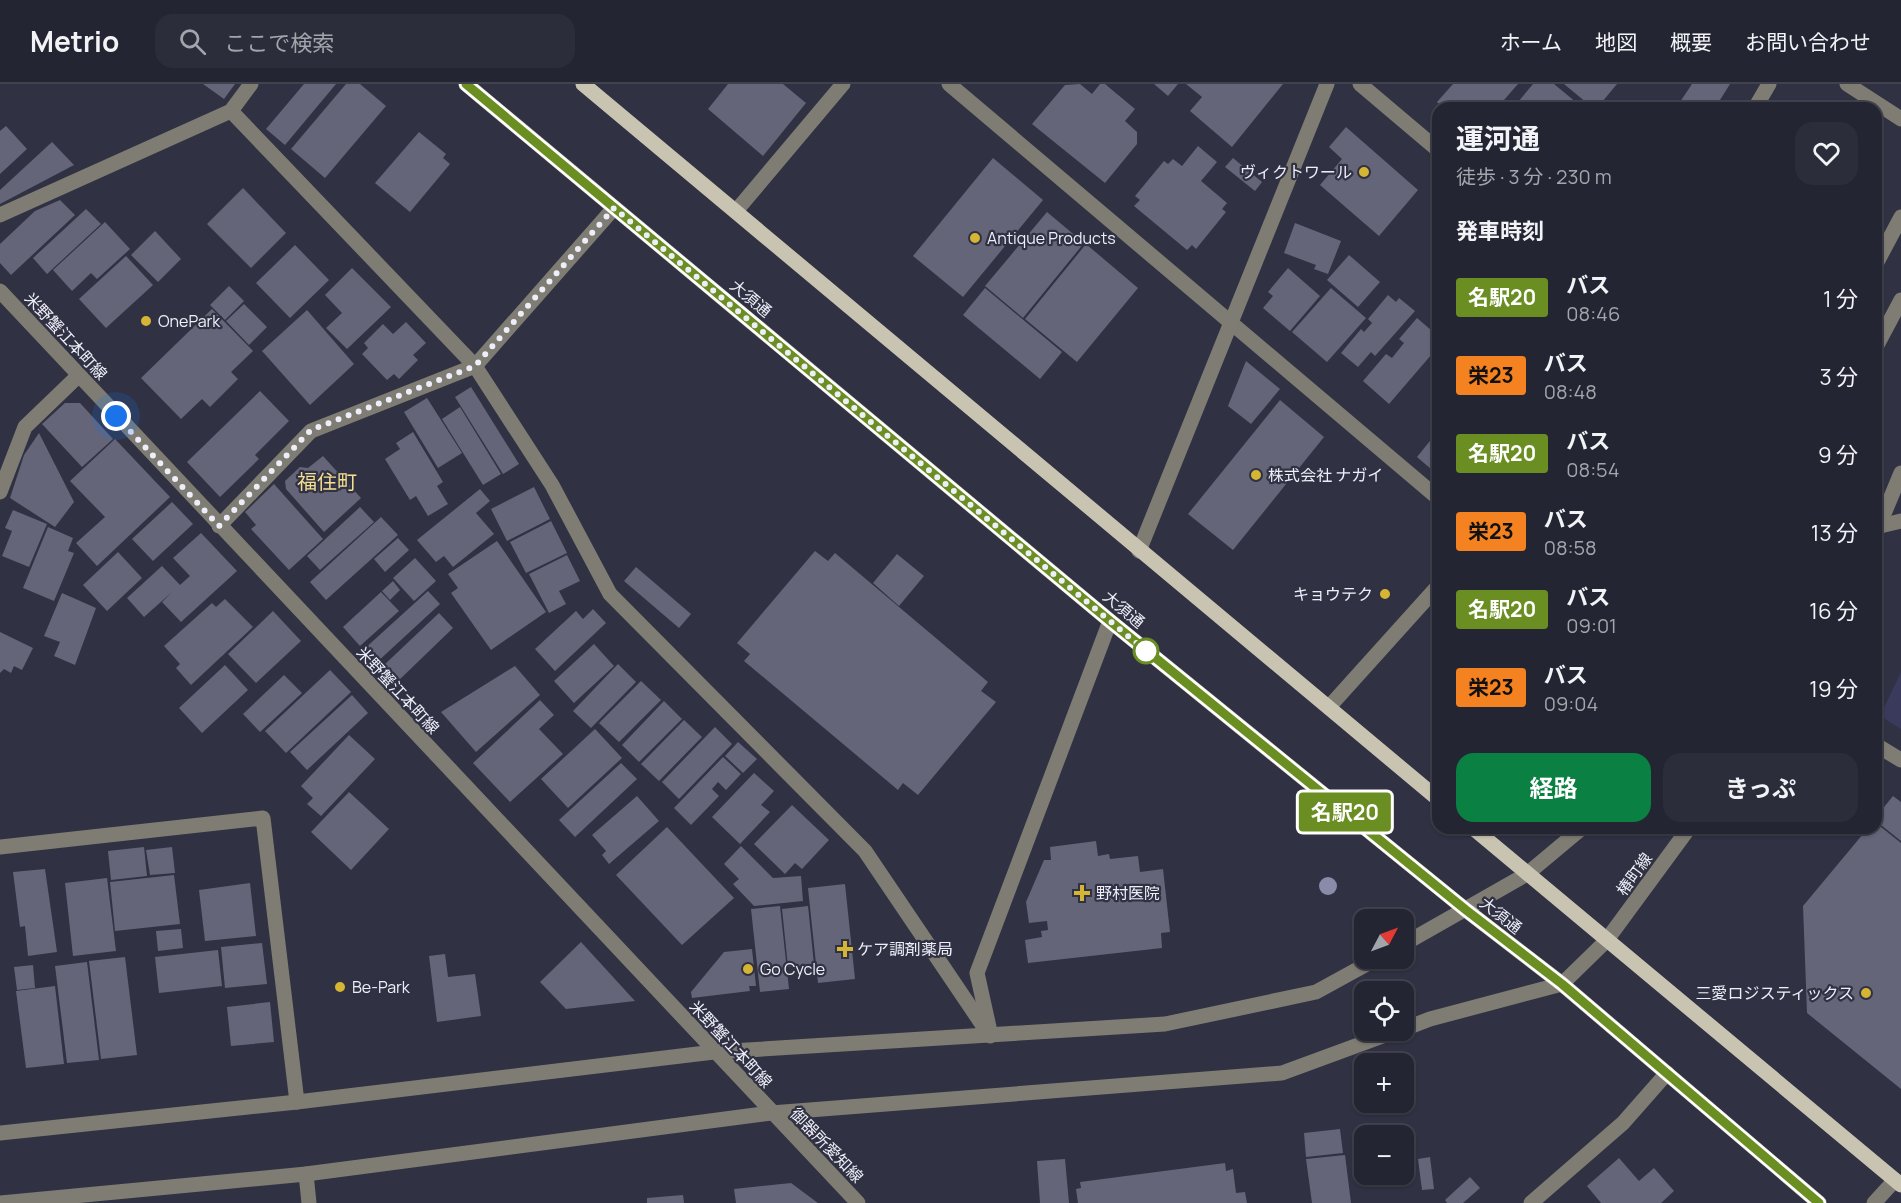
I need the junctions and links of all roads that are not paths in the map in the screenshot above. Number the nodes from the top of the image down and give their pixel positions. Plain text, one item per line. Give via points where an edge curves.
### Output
1 (251, 84) edge
2 (466, 84) edge
3 (584, 84) edge
4 (843, 84) edge
5 (949, 84) edge
6 (1327, 84) edge
7 (1360, 84) edge
8 (1770, 84) edge
9 (1847, 84) edge
10 (1759, 102) edge
11 (1875, 102) edge
12 (1882, 107) edge
13 (231, 111) junction
14 (1901, 119) edge
15 (1432, 145) edge
16 (614, 208) junction
17 (736, 211) junction
18 (0, 215) edge
19 (1901, 217) edge
20 (1882, 253) edge
21 (0, 291) edge
22 (1901, 300) edge
23 (1230, 321) junction
24 (1882, 336) edge
25 (475, 366) junction
26 (78, 375) junction
27 (1901, 473) edge
28 (0, 492) edge
29 (1432, 493) edge
30 (1882, 519) edge
31 (1901, 521) edge
32 (219, 526) junction
33 (1882, 528) edge
34 (1139, 551) junction
35 (1432, 593) edge
36 (1110, 621) junction
37 (1329, 707) junction
38 (1882, 749) edge
39 (1901, 760) edge
40 (1432, 794) edge
41 (1480, 834) edge
42 (1575, 834) edge
43 (1685, 834) edge
44 (0, 847) edge
45 (1527, 874) junction
46 (1466, 910) junction
47 (1414, 939) edge
48 (1606, 941) junction
49 (1358, 969) edge
50 (1562, 984) junction
51 (1414, 1025) edge
52 (990, 1036) junction
53 (1369, 1041) edge
54 (714, 1052) junction
55 (1668, 1073) junction
56 (297, 1102) junction
57 (771, 1113) junction
58 (0, 1133) edge
59 (306, 1174) junction
60 (1898, 1183) edge
61 (851, 1200) edge
62 (0, 1203) edge
63 (309, 1203) edge
64 (1531, 1203) edge
65 (1819, 1203) edge
66 (1874, 1203) edge

1 - 13 street
2 - 16 main road, 大須通
3 - 17 main road
4 - 17 street
5 - 23 street
6 - 23 street
7 - 15 street
8 - 10 street
9 - 11 street
12 - 14 street
13 - 18 street
13 - 25 street
16 - 25 street
16 - 36 main road, 大須通
17 - 34 main road
19 - 20 street
21 - 26 street, 米野蟹江本町線
22 - 24 street
23 - 29 street
23 - 34 street
25 - 32 street via 311,430
25 - 52 street via 552,485 610,594 866,851
26 - 28 street via 25,427
26 - 32 street, 米野蟹江本町線
27 - 30 street
31 - 33 street
32 - 54 street, 米野蟹江本町線
34 - 37 main road
35 - 37 street
36 - 46 main road, 大須通
36 - 52 street via 977,973
37 - 40 main road
38 - 39 street
41 - 45 main road
42 - 45 street
43 - 48 street, 椿町線
44 - 56 street via 263,818
45 - 46 street
45 - 48 main road
46 - 47 street
46 - 50 main road, 大須通
48 - 50 street, 椿町線
48 - 60 main road
49 - 52 street via 1316,992 1165,1024
50 - 51 street
50 - 55 main road, 大須通
52 - 54 street
53 - 57 street via 1282,1073
54 - 56 street
54 - 57 street, 米野蟹江本町線
55 - 64 street via 1623,1123
55 - 65 main road, 大須通
56 - 58 street
57 - 59 street
57 - 61 street, 御器所愛知線
59 - 62 street
59 - 63 street
60 - 66 street

